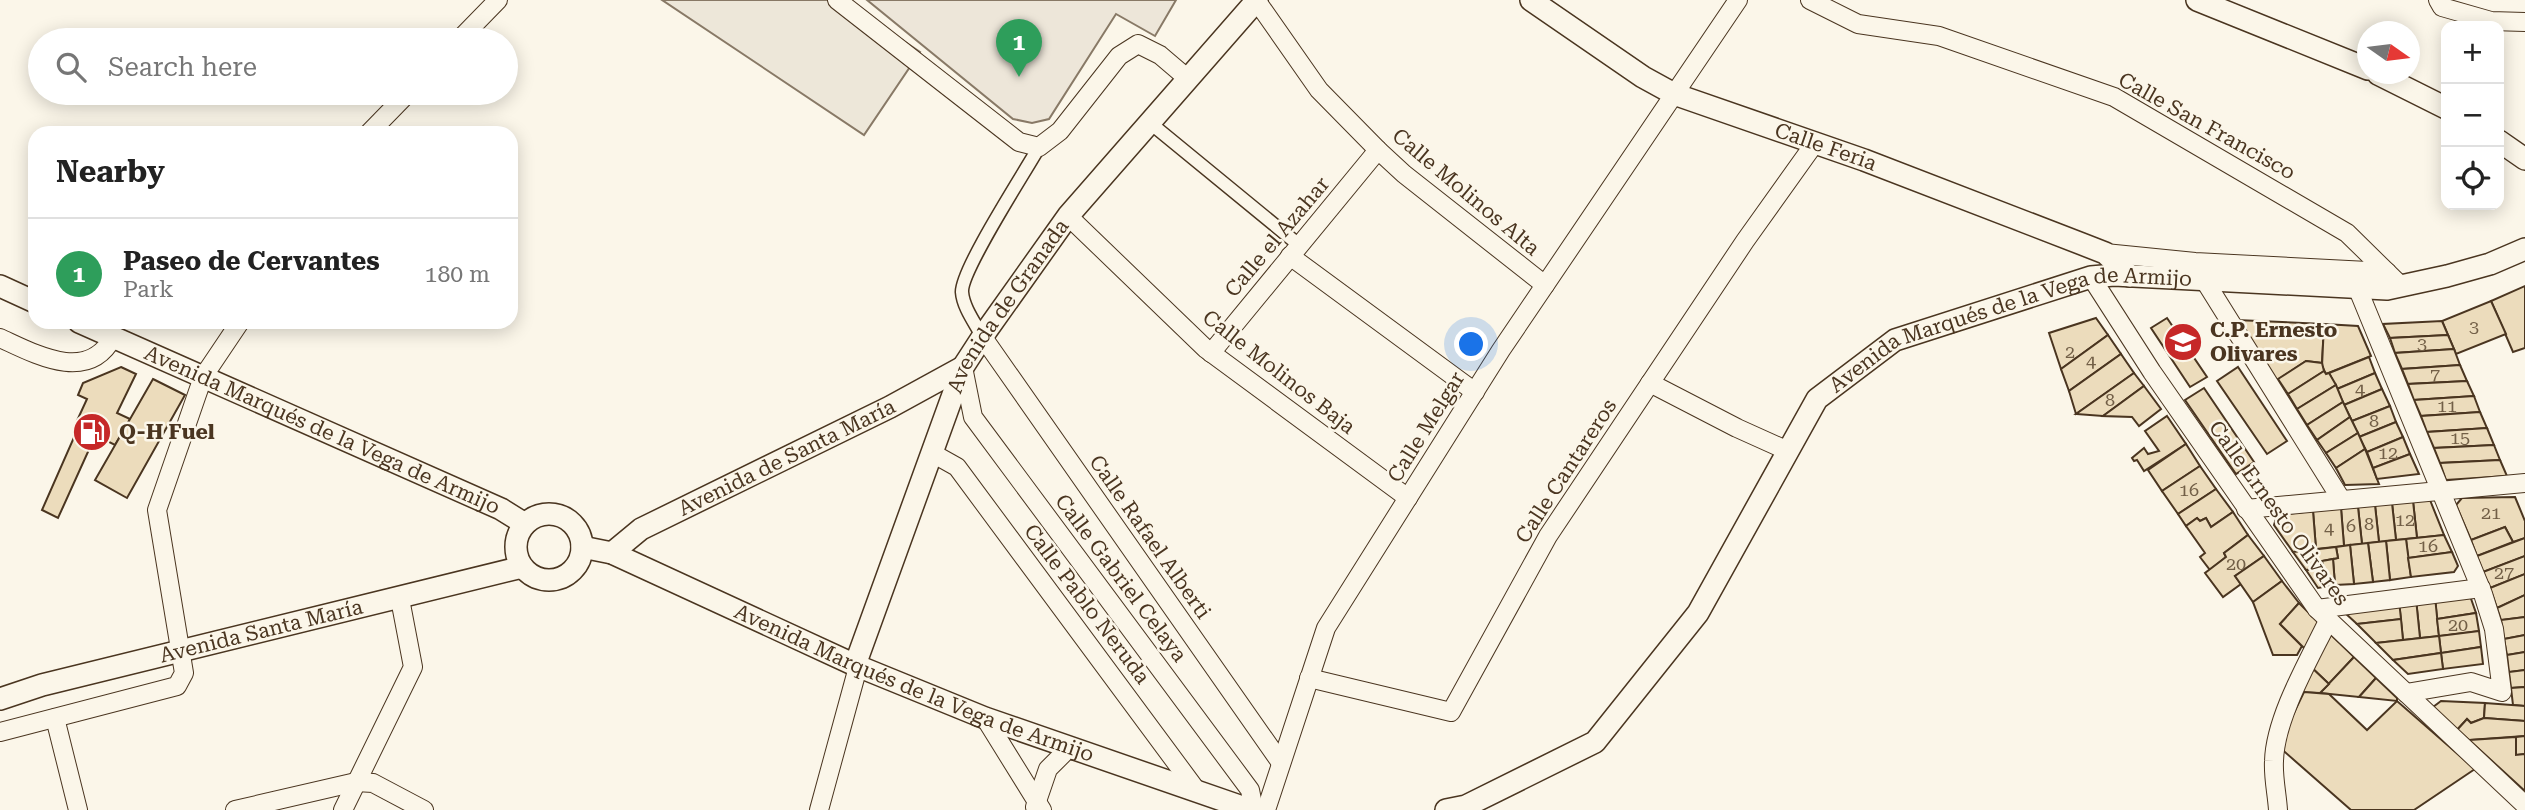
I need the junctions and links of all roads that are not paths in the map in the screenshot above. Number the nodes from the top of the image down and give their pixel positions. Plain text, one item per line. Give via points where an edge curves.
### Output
1 (498, 0) edge
2 (836, 0) edge
3 (1531, 0) edge
4 (1738, 0) edge
5 (1810, 0) edge
6 (2197, 0) edge
7 (2438, 0) edge
8 (1256, 1) edge
9 (2525, 22) edge
10 (471, 28) edge
11 (2357, 65) edge
12 (1187, 78) junction
13 (2398, 84) edge
14 (1674, 93) junction
15 (396, 105) edge
16 (2441, 106) edge
17 (1149, 122) junction
18 (376, 126) edge
19 (1815, 143) junction
20 (2504, 144) edge
21 (1039, 147) junction
22 (1378, 150) junction
23 (2525, 159) edge
24 (1068, 216) junction
25 (2525, 249) edge
26 (1295, 251) junction
27 (2105, 253) junction
28 (2130, 276) junction
29 (2091, 277) junction
30 (2203, 278) junction
31 (2393, 279) junction
32 (1545, 285) junction
33 (0, 286) edge
34 (2357, 287) junction
35 (28, 299) edge
36 (95, 329) edge
37 (235, 329) edge
38 (113, 337) junction
39 (982, 337) junction
40 (0, 338) edge
41 (1211, 353) junction
42 (963, 367) junction
43 (203, 377) junction
44 (1650, 383) junction
45 (1475, 392) junction
46 (1788, 451) junction
47 (932, 453) junction
48 (2525, 482) edge
49 (2440, 489) junction
50 (1408, 498) junction
51 (2341, 499) junction
52 (2246, 509) junction
53 (526, 524) junction
54 (582, 547) junction
55 (612, 553) junction
56 (522, 567) junction
57 (2481, 588) junction
58 (400, 598) junction
59 (2323, 615) junction
60 (180, 651) junction
61 (857, 666) junction
62 (1309, 678) junction
63 (2406, 693) junction
64 (0, 699) edge
65 (55, 718) junction
66 (985, 718) junction
67 (0, 732) edge
68 (1070, 747) junction
69 (1281, 763) junction
70 (356, 782) junction
71 (1197, 791) junction
72 (2525, 805) edge
73 (1038, 808) edge
74 (79, 810) edge
75 (235, 810) edge
76 (342, 810) edge
77 (424, 810) edge
78 (819, 810) edge
79 (1253, 810) edge
80 (1266, 810) edge
81 (1446, 810) edge
82 (2278, 810) edge

1 - 10 street
2 - 21 street via 1019,142
3 - 14 street, Calle Feria
4 - 14 street, Calle Melgar
5 - 31 street, Calle San Francisco via 1858,24 1939,36 2114,97 2347,233
6 - 11 street
7 - 9 street via 2442,7 2491,21
8 - 12 street, Avenida de Granada
8 - 22 street, Calle Molinos Alta via 1319,90
12 - 17 street, Avenida de Granada
12 - 21 street via 1160,55 1138,44 1119,56 1060,131
13 - 16 street
14 - 19 street, Calle Feria
14 - 32 street, Calle Melgar
15 - 18 street
17 - 24 street, Avenida de Granada
17 - 26 street
19 - 27 street, Calle Feria
19 - 44 street, Calle Cantareros
20 - 23 street
21 - 39 street via 963,281 967,308
22 - 26 street, Calle el Azahar
22 - 32 street, Calle Molinos Alta
24 - 39 street, Avenida de Granada
24 - 41 street, Calle Molinos Baja
25 - 31 street, Avenida Marqués de la Vega de Armijo via 2447,276
26 - 41 street, Calle el Azahar
26 - 45 street
27 - 28 street, Calle Feria
27 - 31 street
28 - 29 street, Avenida Marqués de la Vega de Armijo
28 - 30 street, Avenida Marqués de la Vega de Armijo
29 - 46 street, Avenida Marqués de la Vega de Armijo via 1895,340 1817,399
29 - 52 street, Calle Ernesto Olivares
30 - 34 street, Avenida Marqués de la Vega de Armijo
30 - 51 street
31 - 34 street, Avenida Marqués de la Vega de Armijo via 2387,289
32 - 45 street, Calle Melgar
33 - 35 street
34 - 49 street
36 - 38 street, Avenida Marqués de la Vega de Armijo
37 - 43 street
38 - 40 street via 107,348 81,363 47,359
38 - 43 street, Avenida Marqués de la Vega de Armijo
39 - 42 street, Avenida de Granada
39 - 69 street, Calle Rafael Alberti
41 - 50 street, Calle Molinos Baja
42 - 47 street, Avenida de Granada
42 - 55 street, Avenida de Santa María via 641,529
42 - 79 street, Calle Gabriel Celaya via 973,417 1251,790
43 - 53 street, Avenida Marqués de la Vega de Armijo
43 - 60 street via 157,510
44 - 46 street
44 - 62 street, Calle Cantareros via 1548,536 1451,712
45 - 50 street, Calle Melgar
46 - 81 street, Avenida Marqués de la Vega de Armijo via 1698,613 1595,742 1465,806
47 - 61 street, Avenida de Granada
47 - 71 street, Calle Pablo Neruda via 957,467
48 - 49 street
49 - 51 street
49 - 57 street
50 - 62 street, Calle Melgar via 1326,628
51 - 52 street
52 - 59 street, Calle Ernesto Olivares
53 - 54 street via 538,515 566,518 576,528
53 - 56 street via 517,537 516,553
54 - 55 street, Avenida Marqués de la Vega de Armijo
54 - 56 street via 576,567 564,577 534,577
55 - 61 street, Avenida Marqués de la Vega de Armijo
56 - 58 street, Avenida Santa María
57 - 59 street
57 - 63 street via 2494,629 2502,692 2471,682
58 - 60 street, Avenida Santa María
58 - 70 street via 413,667
59 - 63 street, Calle Ernesto Olivares
59 - 82 street via 2277,739
60 - 64 street, Avenida Santa María
60 - 65 street via 184,673 177,686
61 - 66 street, Avenida Marqués de la Vega de Armijo
61 - 78 street
62 - 69 street, Calle Melgar
63 - 72 street, Calle Ernesto Olivares
65 - 67 street
65 - 74 street
66 - 68 street, Avenida Marqués de la Vega de Armijo
66 - 73 street
68 - 71 street, Avenida Marqués de la Vega de Armijo
68 - 73 street via 1048,769
69 - 80 street, Calle Melgar
70 - 75 street
70 - 76 street
70 - 77 street via 373,783
71 - 79 street, Avenida Marqués de la Vega de Armijo

